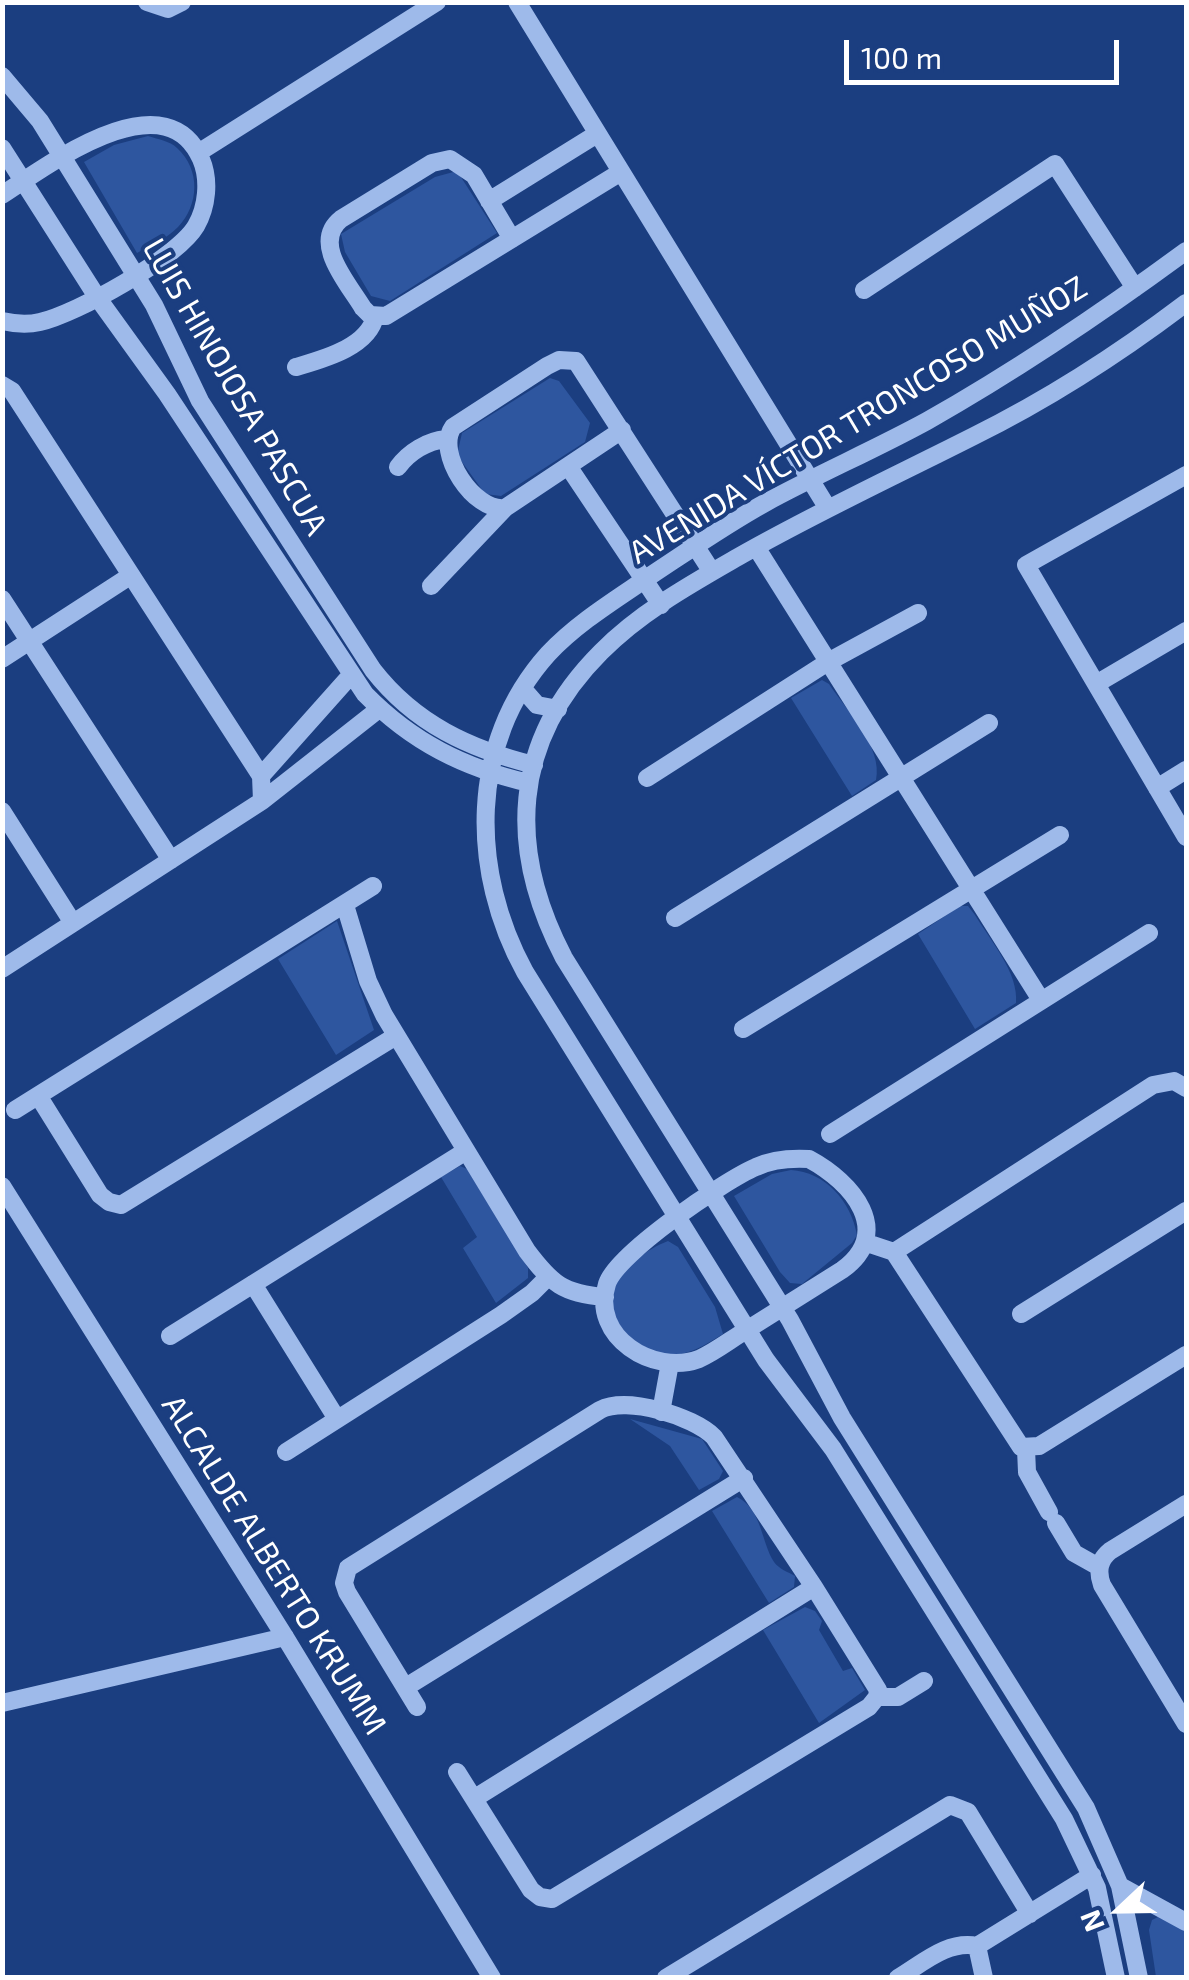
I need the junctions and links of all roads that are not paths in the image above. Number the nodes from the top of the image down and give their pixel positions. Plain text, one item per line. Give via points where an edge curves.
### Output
1 (182, 2) edge
2 (437, 2) edge
3 (514, 4) edge
4 (154, 6) edge
5 (2, 76) edge
6 (597, 134) junction
7 (2, 148) edge
8 (198, 153) junction
9 (63, 158) junction
10 (621, 172) junction
11 (23, 181) junction
12 (2, 195) edge
13 (489, 201) junction
14 (512, 239) junction
15 (1186, 251) edge
16 (136, 275) junction
17 (1136, 288) junction
18 (864, 290) dead end
19 (96, 297) junction
20 (1186, 303) edge
21 (375, 316) junction
22 (2, 321) edge
23 (296, 367) dead end
24 (2, 385) edge
25 (622, 430) junction
26 (446, 439) junction
27 (568, 466) junction
28 (398, 467) dead end
29 (1186, 476) edge
30 (810, 480) junction
31 (828, 507) junction
32 (505, 508) junction
33 (696, 546) junction
34 (756, 547) junction
35 (712, 572) junction
36 (130, 576) junction
37 (644, 580) junction
38 (431, 586) dead end
39 (2, 600) edge
40 (662, 606) junction
41 (918, 613) dead end
42 (1186, 630) edge
43 (29, 642) junction
44 (2, 658) edge
45 (828, 662) junction
46 (350, 676) junction
47 (1096, 684) junction
48 (524, 689) junction
49 (380, 709) junction
50 (558, 709) junction
51 (990, 723) dead end
52 (494, 755) junction
53 (1186, 770) edge
54 (490, 774) junction
55 (532, 774) junction
56 (262, 776) junction
57 (647, 778) dead end
58 (901, 778) junction
59 (1157, 788) junction
60 (262, 801) junction
61 (2, 811) edge
62 (1060, 835) dead end
63 (1186, 837) edge
64 (171, 860) junction
65 (373, 886) dead end
66 (972, 890) junction
67 (344, 905) junction
68 (675, 918) dead end
69 (74, 923) junction
70 (1148, 933) dead end
71 (2, 969) edge
72 (1041, 1000) junction
73 (743, 1029) dead end
74 (396, 1036) junction
75 (1186, 1088) edge
76 (39, 1096) junction
77 (16, 1110) dead end
78 (830, 1134) dead end
79 (466, 1151) junction
80 (2, 1186) edge
81 (712, 1195) junction
82 (1186, 1211) edge
83 (676, 1218) junction
84 (867, 1243) junction
85 (894, 1252) junction
86 (548, 1277) junction
87 (253, 1284) junction
88 (604, 1297) junction
89 (782, 1308) junction
90 (1021, 1314) dead end
91 (748, 1329) junction
92 (170, 1336) dead end
93 (1186, 1355) edge
94 (670, 1363) junction
95 (661, 1412) junction
96 (337, 1419) junction
97 (1026, 1449) junction
98 (286, 1452) dead end
99 (744, 1478) junction
100 (1186, 1504) edge
101 (1099, 1567) junction
102 (814, 1586) junction
103 (285, 1637) junction
104 (924, 1681) dead end
105 (406, 1688) junction
106 (877, 1697) junction
107 (2, 1704) edge
108 (418, 1707) dead end
109 (1186, 1724) edge
110 (456, 1772) dead end
111 (1067, 1780) junction
112 (1048, 1793) junction
113 (474, 1798) junction
114 (1092, 1876) junction
115 (1120, 1886) junction
116 (1030, 1914) junction
117 (1186, 1922) edge
118 (977, 1946) junction
119 (492, 1978) edge
120 (666, 1978) edge
121 (898, 1978) edge
122 (984, 1978) edge
123 (1116, 1978) edge
124 (1139, 1978) edge

1 - 4 street
2 - 8 street
3 - 6 street
5 - 9 street, LUIS HINOJOSA PASCUA
6 - 10 street
6 - 13 street
7 - 11 street, LUIS HINOJOSA PASCUA
8 - 9 street via 169,128 142,124
8 - 16 street via 206,181 198,222 184,242
9 - 11 street
9 - 16 street, LUIS HINOJOSA PASCUA
10 - 14 street
10 - 30 street
11 - 12 street
11 - 19 street, LUIS HINOJOSA PASCUA
13 - 14 street
13 - 21 street via 467,168 441,160 334,224 330,251 363,308
14 - 21 street via 391,314
15 - 17 street, AVENIDA VÍCTOR TRONCOSO MUÑOZ
16 - 19 street
16 - 52 street, LUIS HINOJOSA PASCUA via 200,401 366,660 419,716
17 - 18 street via 1055,164
17 - 30 street, AVENIDA VÍCTOR TRONCOSO MUÑOZ via 928,420
19 - 22 street via 45,321
19 - 46 street, LUIS HINOJOSA PASCUA
20 - 31 street, AVENIDA VÍCTOR TRONCOSO MUÑOZ via 1022,410
21 - 23 street via 365,336
24 - 36 street
25 - 26 street via 581,366 568,359 453,427
25 - 27 street
25 - 33 street
26 - 28 street via 409,454
26 - 32 street via 448,456 474,495 486,506
27 - 32 street
27 - 37 street
29 - 47 street via 1026,565
30 - 31 street
30 - 33 street, AVENIDA VÍCTOR TRONCOSO MUÑOZ
31 - 34 street, AVENIDA VÍCTOR TRONCOSO MUÑOZ
32 - 38 street
33 - 35 street
33 - 37 street, AVENIDA VÍCTOR TRONCOSO MUÑOZ
34 - 35 street, AVENIDA VÍCTOR TRONCOSO MUÑOZ
34 - 45 street
35 - 40 street, AVENIDA VÍCTOR TRONCOSO MUÑOZ
36 - 43 street
36 - 56 street
37 - 40 street
37 - 48 street, AVENIDA VÍCTOR TRONCOSO MUÑOZ via 560,642
39 - 43 street
40 - 50 street, AVENIDA VÍCTOR TRONCOSO MUÑOZ via 603,649
41 - 45 street
42 - 47 street
43 - 44 street
43 - 64 street
45 - 57 street
45 - 58 street
46 - 49 street, LUIS HINOJOSA PASCUA
46 - 56 street
47 - 59 street
48 - 50 street via 537,705
48 - 52 street, AVENIDA VÍCTOR TRONCOSO MUÑOZ
49 - 54 street, LUIS HINOJOSA PASCUA via 428,746
49 - 60 street
50 - 55 street, AVENIDA VÍCTOR TRONCOSO MUÑOZ
51 - 58 street
52 - 54 street, AVENIDA VÍCTOR TRONCOSO MUÑOZ
52 - 55 street, LUIS HINOJOSA PASCUA
53 - 59 street
54 - 55 street, LUIS HINOJOSA PASCUA
54 - 83 street, AVENIDA VÍCTOR TRONCOSO MUÑOZ via 485,855 501,925
55 - 81 street, AVENIDA VÍCTOR TRONCOSO MUÑOZ via 526,850 552,936
56 - 60 street
58 - 66 street
58 - 68 street
59 - 63 street
60 - 64 street
61 - 69 street
62 - 66 street
64 - 69 street
65 - 67 street
66 - 72 street
66 - 73 street
67 - 74 street via 368,981
67 - 76 street
69 - 71 street
70 - 72 street
72 - 78 street
74 - 76 street via 120,1205 100,1195
74 - 79 street
75 - 85 street via 1174,1081 1153,1085
76 - 77 street
79 - 86 street
79 - 87 street
80 - 103 street, ALCALDE ALBERTO KRUMM
81 - 83 street
81 - 84 street via 756,1167 809,1159 842,1181 867,1224
81 - 89 street, AVENIDA VÍCTOR TRONCOSO MUÑOZ
82 - 90 street
83 - 88 street via 618,1264
83 - 91 street, AVENIDA VÍCTOR TRONCOSO MUÑOZ
84 - 85 street
84 - 89 street via 854,1262
85 - 97 street via 1016,1444
86 - 88 street via 576,1294
86 - 96 street via 501,1315
87 - 92 street
87 - 96 street
88 - 94 street via 613,1328 628,1348
89 - 91 street
89 - 111 street, AVENIDA VÍCTOR TRONCOSO MUÑOZ via 842,1418
91 - 94 street via 697,1360
91 - 112 street, AVENIDA VÍCTOR TRONCOSO MUÑOZ via 782,1386 832,1448
93 - 97 street
94 - 95 street
95 - 99 street via 708,1430
95 - 105 street via 607,1406 351,1565 345,1587
96 - 98 street
97 - 101 street via 1027,1472 1074,1553
99 - 102 street
99 - 105 street
100 - 101 street via 1110,1551
101 - 109 street via 1102,1585
102 - 106 street via 876,1684
102 - 113 street
103 - 107 street
103 - 119 street, ALCALDE ALBERTO KRUMM
104 - 106 street via 898,1696
105 - 108 street
106 - 113 street via 558,1897 531,1890
110 - 113 street
111 - 112 street via 1063,1792
111 - 115 street, AVENIDA VÍCTOR TRONCOSO MUÑOZ
112 - 114 street, AVENIDA VÍCTOR TRONCOSO MUÑOZ
114 - 116 street
114 - 123 street, AVENIDA VÍCTOR TRONCOSO MUÑOZ
115 - 117 street
115 - 124 street, AVENIDA VÍCTOR TRONCOSO MUÑOZ
116 - 118 street
116 - 120 street via 968,1812 950,1805
118 - 121 street via 948,1948
118 - 122 street

